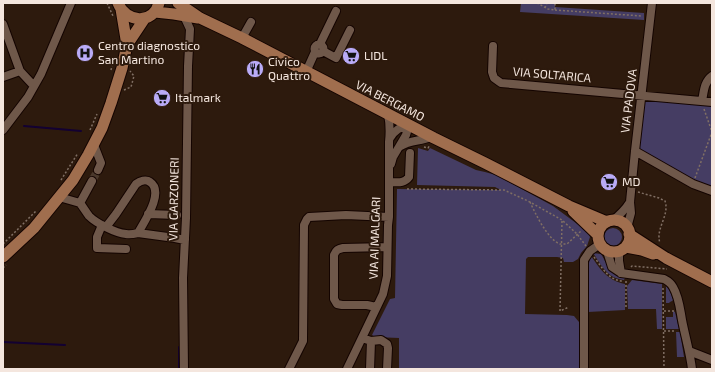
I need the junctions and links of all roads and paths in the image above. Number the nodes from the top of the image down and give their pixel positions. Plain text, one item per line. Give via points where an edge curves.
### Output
1 (71, 3) edge
2 (108, 3) edge
3 (178, 3) edge
4 (536, 3) edge
5 (547, 3) edge
6 (555, 3) edge
7 (652, 3) edge
8 (157, 7) edge
9 (545, 8) junction
10 (117, 10) edge
11 (554, 10) junction
12 (336, 11) dead end
13 (184, 16) junction
14 (651, 16) junction
15 (145, 18) junction
16 (204, 19) junction
17 (251, 22) dead end
18 (3, 24) edge
19 (190, 29) junction
20 (350, 30) dead end
21 (242, 38) junction
22 (127, 45) junction
23 (493, 46) dead end
24 (320, 49) junction
25 (113, 62) dead end
26 (111, 70) dead end
27 (20, 71) junction
28 (306, 72) junction
29 (712, 76) edge
30 (3, 77) edge
31 (34, 86) junction
32 (642, 95) junction
33 (702, 101) junction
34 (712, 102) edge
35 (98, 112) dead end
36 (388, 114) junction
37 (408, 125) junction
38 (3, 130) edge
39 (89, 133) dead end
40 (712, 133) edge
41 (431, 137) junction
42 (390, 139) junction
43 (94, 145) junction
44 (399, 148) junction
45 (635, 151) junction
46 (78, 153) dead end
47 (410, 153) dead end
48 (98, 170) tunnel mouth
49 (389, 172) junction
50 (92, 181) tunnel mouth
51 (389, 182) junction
52 (693, 184) junction
53 (57, 185) dead end
54 (402, 188) dead end
55 (635, 191) dead end
56 (712, 192) edge
57 (59, 197) junction
58 (530, 202) junction
59 (630, 202) junction
60 (80, 203) junction
61 (568, 206) junction
62 (38, 209) dead end
63 (177, 215) dead end
64 (389, 216) junction
65 (147, 217) junction
66 (610, 221) junction
67 (104, 226) junction
68 (584, 229) dead end
69 (628, 231) junction
70 (138, 233) junction
71 (185, 240) junction
72 (602, 243) junction
73 (3, 244) edge
74 (561, 244) junction
75 (664, 247) dead end
76 (387, 248) junction
77 (126, 249) dead end
78 (622, 249) junction
79 (3, 257) edge
80 (666, 258) junction
81 (624, 277) junction
82 (712, 282) edge
83 (663, 284) dead end
84 (675, 306) dead end
85 (376, 307) junction
86 (569, 308) dead end
87 (626, 309) dead end
88 (664, 311) junction
89 (664, 331) junction
90 (672, 331) junction
91 (675, 331) dead end
92 (673, 335) dead end
93 (362, 338) junction
94 (371, 341) junction
95 (689, 351) junction
96 (712, 360) edge
97 (184, 369) edge
98 (289, 369) edge
99 (347, 369) edge
100 (370, 369) edge
101 (387, 369) edge
102 (584, 369) edge
103 (664, 369) edge
104 (692, 369) edge

1 - 31 street via 48,60
2 - 10 path
3 - 16 main road, VIA BERGAMO
4 - 9 path
5 - 9 path
6 - 11 path
7 - 14 street, VIA PADOVA
8 - 13 main road, VIA BERGAMO
8 - 15 main road
9 - 11 path
10 - 15 main road via 131,18
10 - 22 main road
11 - 14 path
12 - 24 street
13 - 16 main road, VIA BERGAMO
13 - 19 street, VIA GARZONERI
14 - 32 street, VIA PADOVA
15 - 22 main road
16 - 19 street
16 - 21 main road, VIA BERGAMO
17 - 21 street
18 - 27 street
19 - 71 street, VIA GARZONERI
20 - 24 street via 336,58
21 - 28 main road, VIA BERGAMO
22 - 43 main road via 117,88
23 - 32 street, VIA SOLTARICA via 492,72 494,78 501,83
24 - 28 street
25 - 26 path
27 - 30 street
27 - 31 street
28 - 36 main road, VIA BERGAMO
29 - 33 street via 705,85
31 - 38 street
32 - 33 street, VIA SOLTARICA
32 - 45 street, VIA PADOVA
33 - 34 street, VIA SOLTARICA
33 - 40 path
35 - 39 path
36 - 37 main road, VIA BERGAMO
36 - 42 street, VIA AI MALGARI
37 - 41 main road, VIA BERGAMO
37 - 42 street via 397,130
37 - 44 street, VIA AI MALGARI
40 - 52 path
41 - 44 street via 405,143
41 - 61 main road, VIA BERGAMO
42 - 49 street, VIA AI MALGARI
43 - 48 street via 102,164
43 - 57 main road via 73,180
44 - 49 street, VIA AI MALGARI via 393,157
45 - 52 street
45 - 59 street, VIA PADOVA
46 - 53 path
47 - 51 street via 407,179 403,182
49 - 51 street, VIA AI MALGARI
50 - 60 street
51 - 64 street, VIA AI MALGARI
52 - 56 street
54 - 58 path via 502,189
55 - 75 path via 665,201 666,212 658,237
57 - 60 street
57 - 79 main road via 34,228
58 - 74 path via 546,232
58 - 74 path via 562,220
59 - 66 street via 620,216
59 - 69 street, VIA PADOVA
60 - 67 street via 90,216
61 - 66 main road, VIA BERGAMO
61 - 72 main road, VIA BERGAMO
62 - 73 path
63 - 65 street
64 - 76 street, VIA AI MALGARI
64 - 98 street via 346,215 307,219 304,225 303,341
65 - 67 street via 156,190 151,182 143,181 136,184 116,214
65 - 70 street
66 - 69 main road, VIA BERGAMO via 621,222
66 - 72 main road via 600,229
67 - 70 street via 118,233
67 - 77 street via 97,237 97,248
68 - 74 path via 566,244
69 - 78 main road via 628,243
69 - 80 main road, VIA BERGAMO
70 - 71 street
71 - 97 street, VIA GARZONERI
72 - 78 main road, VIA BERGAMO via 613,252
72 - 81 street via 612,267
72 - 102 street via 590,251 584,260
74 - 86 path via 560,311
76 - 85 street, VIA AI MALGARI via 386,282
76 - 85 street via 339,248 334,255 334,299 337,304
78 - 80 main road, VIA BERGAMO via 642,250
78 - 81 street via 619,261
80 - 82 main road, VIA BERGAMO
81 - 87 path
81 - 95 street via 664,279 671,284 677,297
83 - 88 path
84 - 88 path via 676,311
85 - 93 street, VIA AI MALGARI
88 - 89 path
89 - 90 path
89 - 103 path
90 - 91 path
90 - 92 path
93 - 94 street
93 - 99 street, VIA AI MALGARI
94 - 100 street
94 - 101 street via 381,340 387,344
95 - 96 street
95 - 104 street

